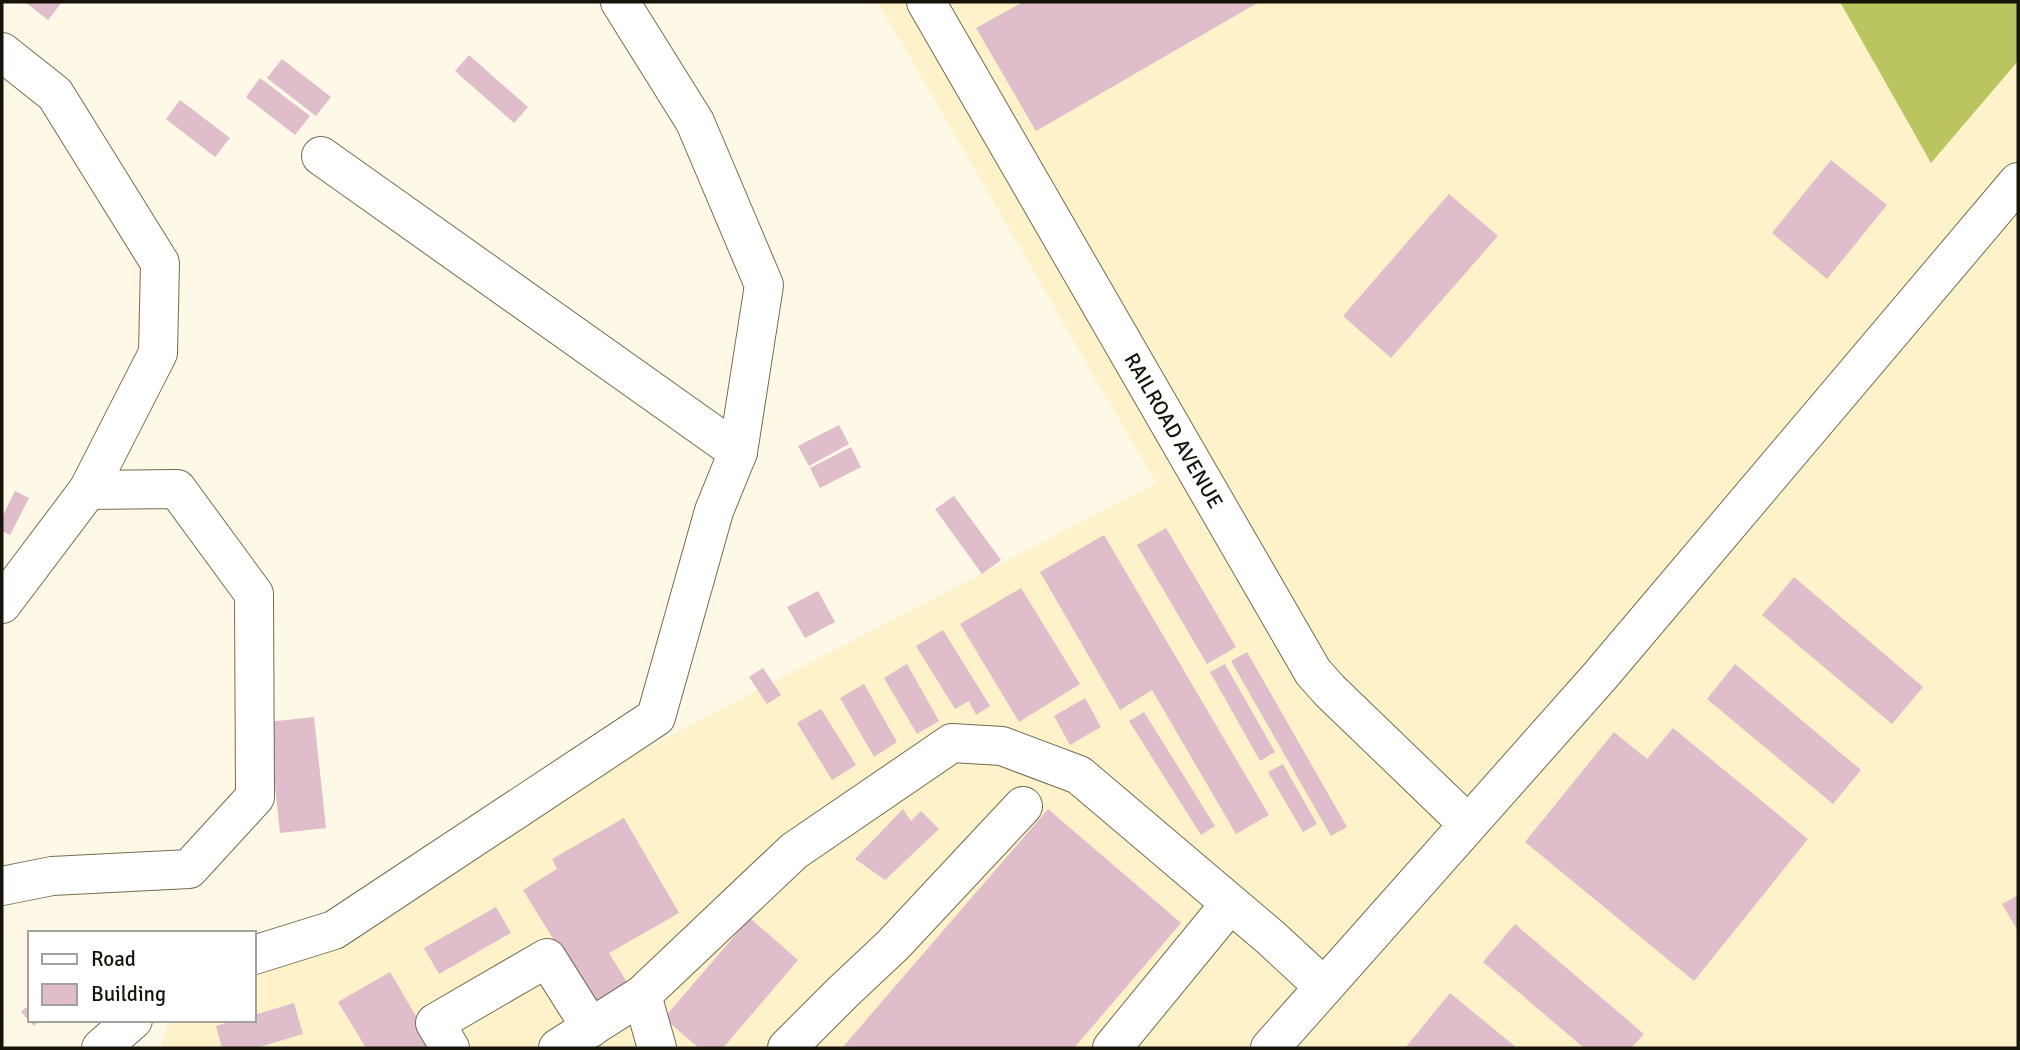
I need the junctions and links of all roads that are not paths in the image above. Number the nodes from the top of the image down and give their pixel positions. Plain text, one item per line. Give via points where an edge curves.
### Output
1 (620, 2) edge
2 (926, 2) edge
3 (2, 51) edge
4 (321, 156) dead end
5 (2018, 183) edge
6 (738, 452) junction
7 (88, 490) junction
8 (2, 604) edge
9 (1023, 806) dead end
10 (1468, 824) junction
11 (2, 886) edge
12 (1230, 904) junction
13 (256, 954) edge
14 (1324, 987) junction
15 (642, 995) junction
16 (131, 1022) edge
17 (591, 1028) junction
18 (101, 1048) edge
19 (450, 1048) edge
20 (558, 1048) edge
21 (657, 1048) edge
22 (787, 1048) edge
23 (1112, 1048) edge
24 (1270, 1048) edge

1 - 6 street via 695,122 764,285
2 - 10 street, RAILROAD AVENUE via 1313,672
3 - 7 street via 55,94 160,263 158,353
4 - 6 street
5 - 10 street via 1600,676
6 - 13 street via 714,511 656,717 334,930
7 - 8 street
7 - 11 street via 177,489 254,594 255,797 189,869 52,876
9 - 22 street via 893,945
10 - 14 street
12 - 14 street
12 - 15 street via 1079,775 1002,746 952,743 794,851
12 - 23 street
14 - 24 street
15 - 17 street
15 - 21 street
16 - 18 street
17 - 19 street via 547,958 435,1023
17 - 20 street

